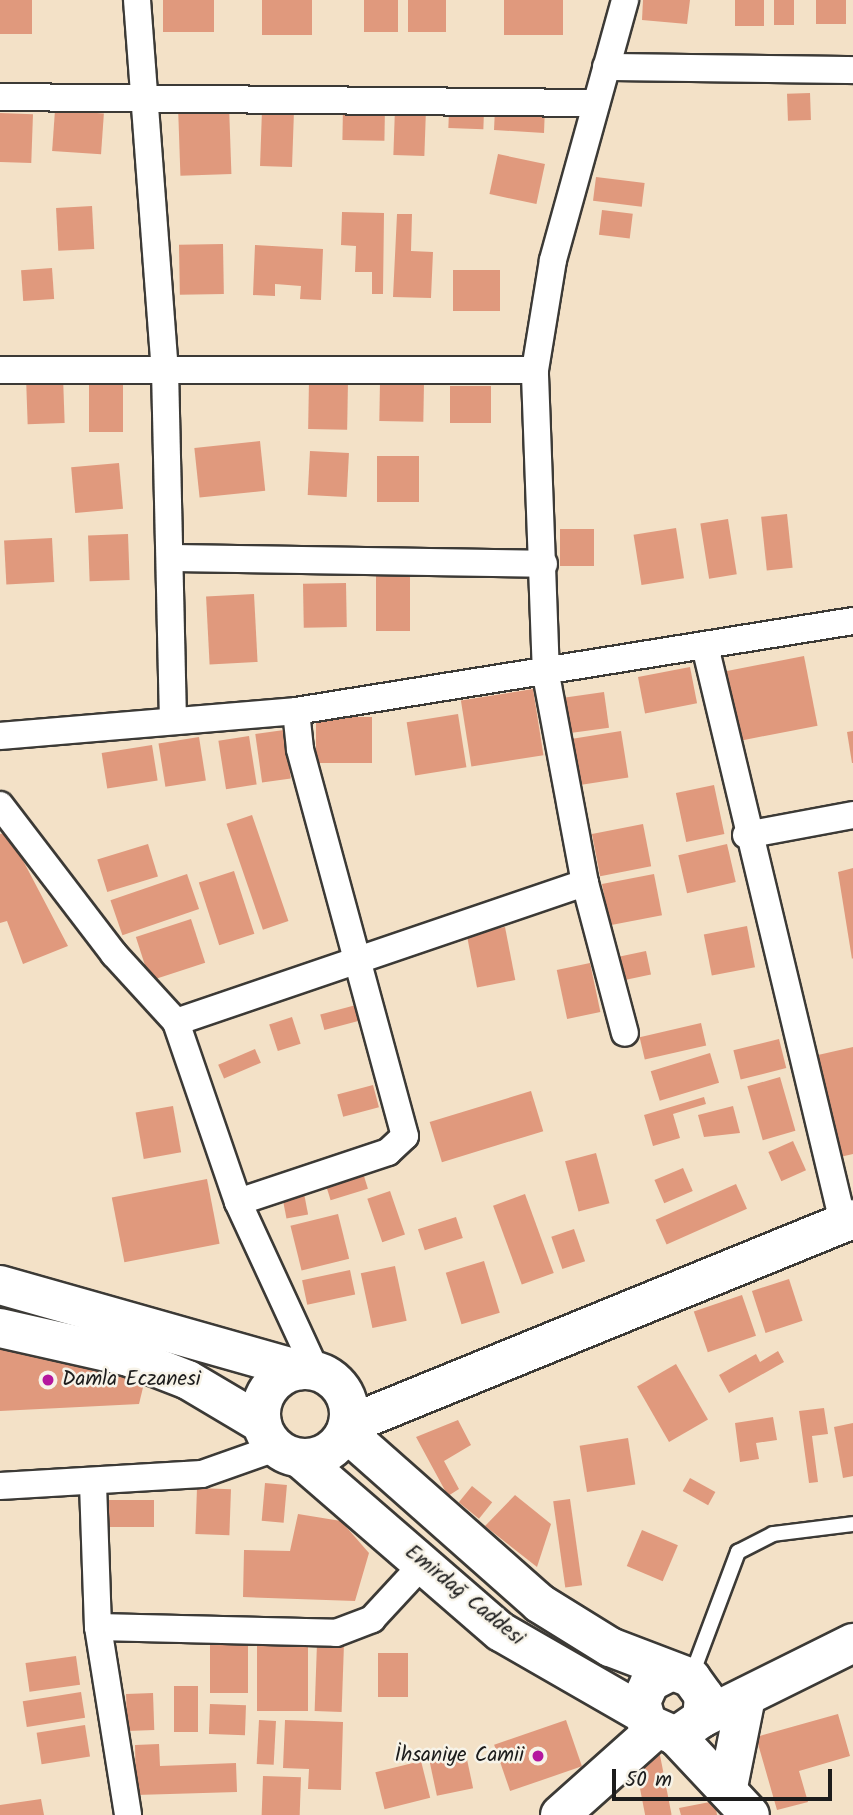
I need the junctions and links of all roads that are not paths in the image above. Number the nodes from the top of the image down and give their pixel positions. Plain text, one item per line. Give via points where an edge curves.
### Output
1 (137, 0) edge
2 (625, 0) edge
3 (606, 66) junction
4 (853, 70) edge
5 (0, 97) edge
6 (146, 100) junction
7 (596, 103) junction
8 (0, 369) edge
9 (165, 369) junction
10 (535, 370) junction
11 (171, 558) junction
12 (544, 564) junction
13 (853, 621) edge
14 (705, 646) junction
15 (546, 675) junction
16 (296, 711) junction
17 (173, 717) junction
18 (0, 736) edge
19 (0, 805) edge
20 (853, 815) edge
21 (746, 835) junction
22 (585, 883) junction
23 (360, 956) junction
24 (176, 1022) junction
25 (625, 1033) dead end
26 (238, 1202) junction
27 (848, 1220) edge
28 (0, 1285) edge
29 (0, 1328) edge
30 (496, 1365) junction
31 (316, 1373) junction
32 (347, 1428) junction
33 (280, 1443) junction
34 (93, 1483) junction
35 (0, 1486) edge
36 (853, 1524) edge
37 (423, 1564) junction
38 (99, 1627) junction
39 (840, 1651) edge
40 (746, 1697) junction
41 (679, 1707) junction
42 (742, 1803) edge
43 (128, 1815) edge
44 (559, 1815) edge

1 - 6 street
2 - 3 street
3 - 4 street
3 - 7 street
5 - 6 street
6 - 7 street
6 - 9 street
7 - 10 street via 553,260
8 - 9 street
9 - 10 street
9 - 11 street
10 - 12 street
11 - 12 street
11 - 17 street
12 - 15 street
13 - 14 street
14 - 15 street
14 - 21 street
15 - 16 street
15 - 22 street
16 - 17 street
16 - 23 street via 300,749
17 - 18 street
19 - 24 street via 114,954
20 - 21 street
21 - 27 street
22 - 23 street
22 - 25 street
23 - 24 street
23 - 26 street via 405,1136 388,1152
24 - 26 street
26 - 31 street
27 - 30 main road
28 - 31 main road
29 - 33 main road, Emirdağ Caddesi via 130,1357 188,1380
30 - 31 main road via 386,1387
30 - 32 main road
31 - 32 main road via 348,1402
31 - 33 main road via 274,1383 265,1395
32 - 33 main road via 328,1452
32 - 41 main road, Emirdağ Caddesi via 539,1603 610,1647
33 - 34 street via 202,1474
33 - 37 main road, Emirdağ Caddesi
34 - 35 street
34 - 38 street
36 - 41 lane via 773,1534 738,1552
37 - 38 street via 372,1619 336,1633
37 - 41 main road, Emirdağ Caddesi via 501,1632
38 - 43 street
39 - 40 main road
39 - 41 main road
40 - 41 main road
40 - 42 main road
41 - 42 main road
41 - 44 main road

